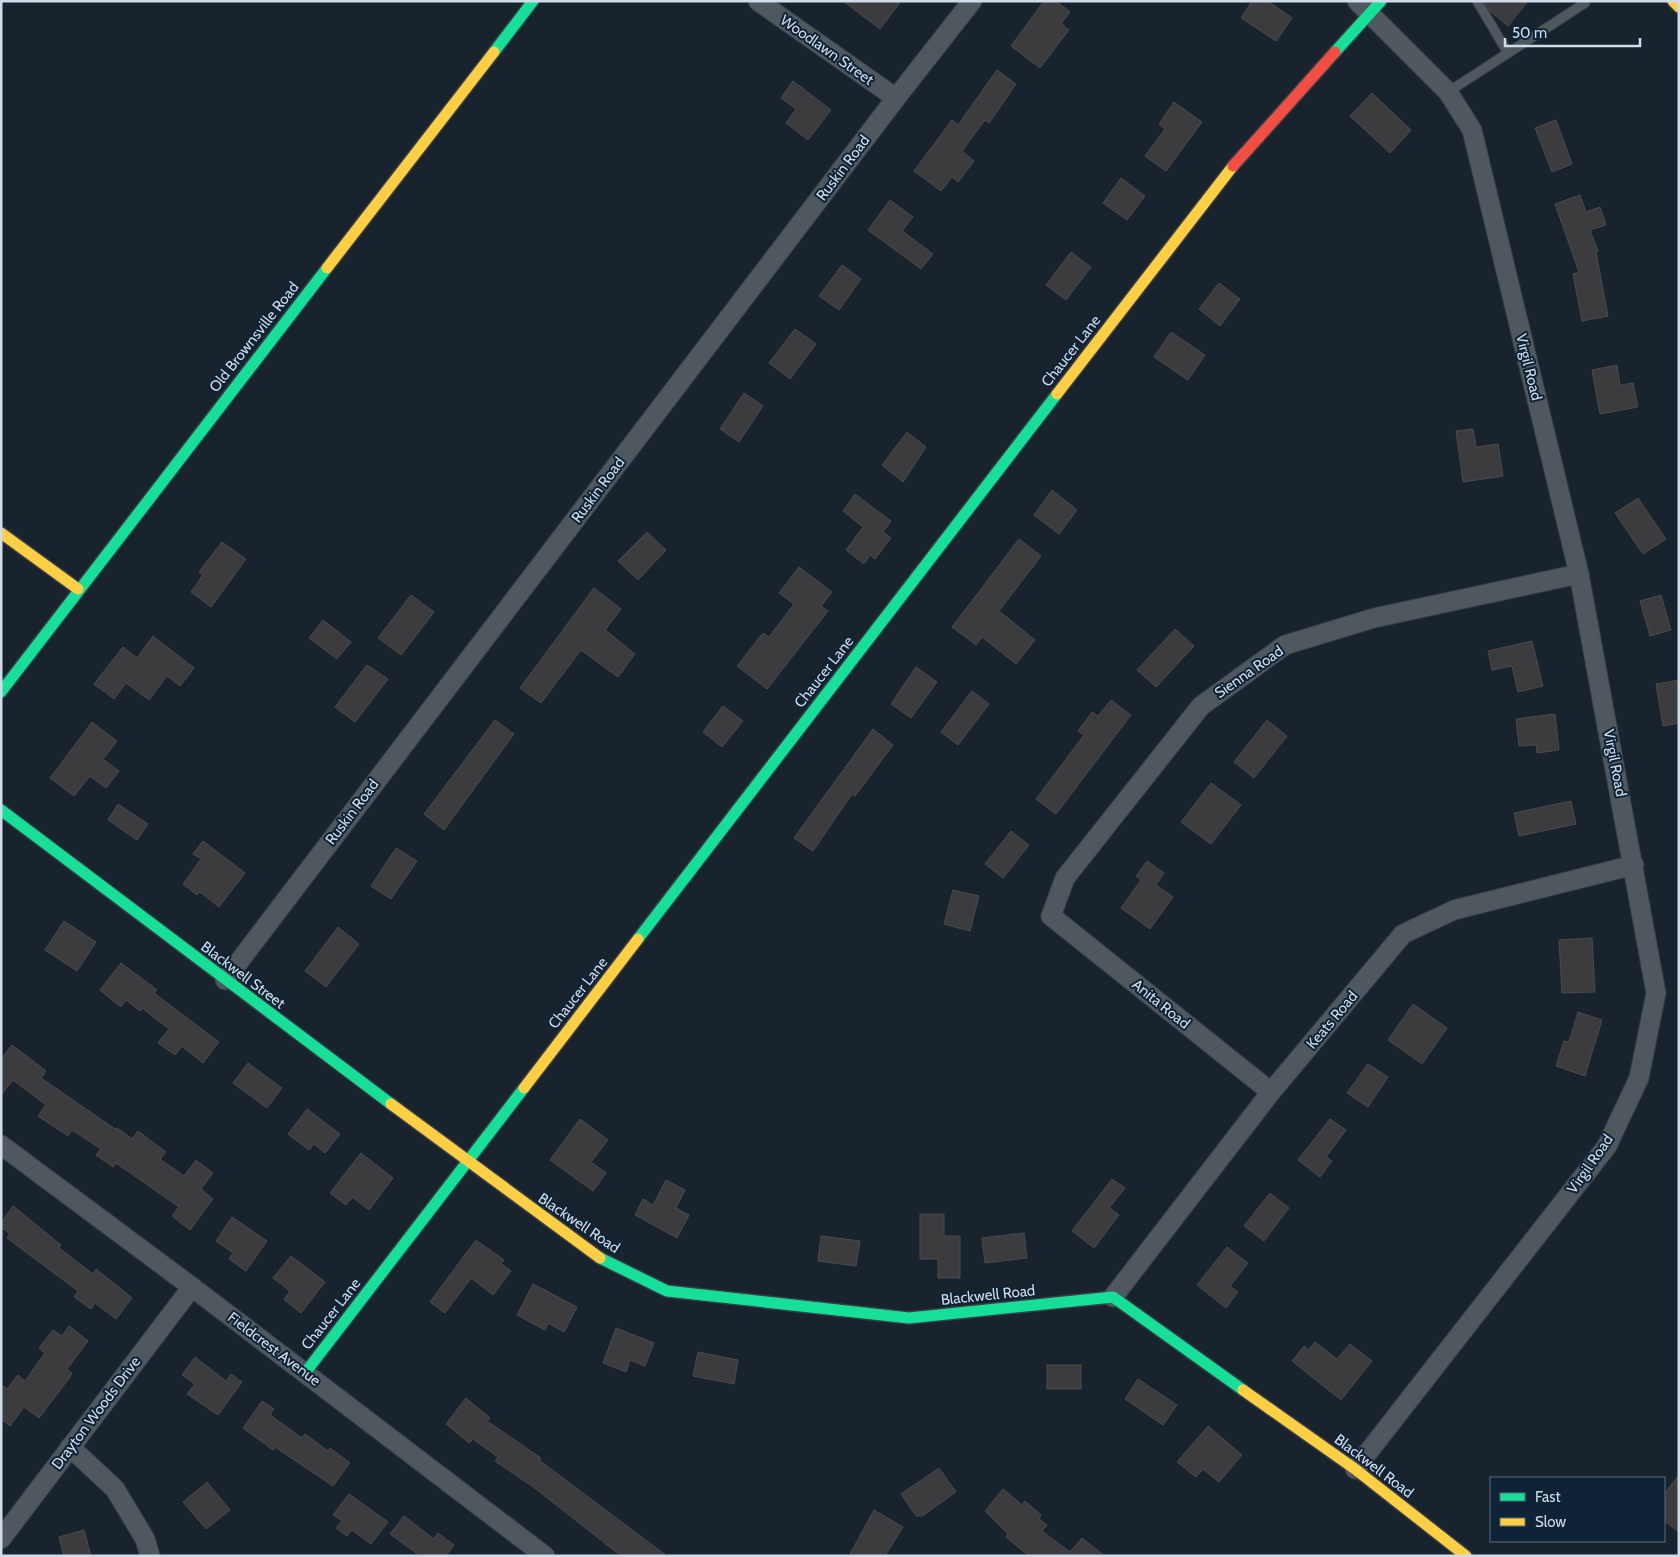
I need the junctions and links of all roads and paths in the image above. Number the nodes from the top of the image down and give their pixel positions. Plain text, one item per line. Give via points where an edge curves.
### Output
1 (533, 1) edge
2 (758, 1) edge
3 (972, 1) edge
4 (1478, 1) edge
5 (1673, 1) edge
6 (1585, 3) dead end
7 (1370, 5) edge
8 (1679, 7) edge
9 (1508, 53) junction
10 (1448, 92) junction
11 (896, 98) junction
12 (1, 533) edge
13 (1579, 574) junction
14 (78, 589) junction
15 (1, 692) edge
16 (1, 810) edge
17 (1634, 865) junction
18 (1052, 916) joint
19 (225, 980) junction
20 (1271, 1092) junction
21 (2, 1147) edge
22 (467, 1162) junction
23 (192, 1287) junction
24 (1113, 1297) junction
25 (305, 1373) junction
26 (70, 1447) junction
27 (1356, 1469) junction
28 (1, 1539) edge
29 (150, 1556) edge
30 (545, 1556) edge
31 (1466, 1556) edge

1 - 14 street, Old Brownsville Road
2 - 11 street, Woodlawn Street
3 - 11 street, Ruskin Road
4 - 9 lane
5 - 8 street
6 - 9 lane
7 - 10 street, Virgil Road
7 - 22 street, Chaucer Lane via 1229,170
9 - 10 lane
10 - 13 street, Virgil Road via 1472,130
11 - 19 street, Ruskin Road
12 - 14 street
13 - 17 street, Virgil Road
13 - 18 street, Sienna Road via 1374,618 1286,645 1201,706 1065,878
14 - 15 street, Old Brownsville Road
16 - 19 street, Blackwell Street
17 - 20 street, Keats Road via 1454,910 1403,934
17 - 27 street, Virgil Road via 1656,993 1639,1078 1606,1146
18 - 20 street, Anita Road
19 - 22 street, Blackwell Street
20 - 24 street, Keats Road
21 - 23 street, Fieldcrest Avenue
22 - 24 street, Blackwell Road via 596,1256 667,1291 909,1318
22 - 25 street, Chaucer Lane
23 - 25 street, Fieldcrest Avenue
23 - 26 street, Drayton Woods Drive
24 - 27 street, Blackwell Road
25 - 30 street, Fieldcrest Avenue
26 - 28 street, Drayton Woods Drive
26 - 29 street via 115,1489 145,1539
27 - 31 street, Blackwell Road

